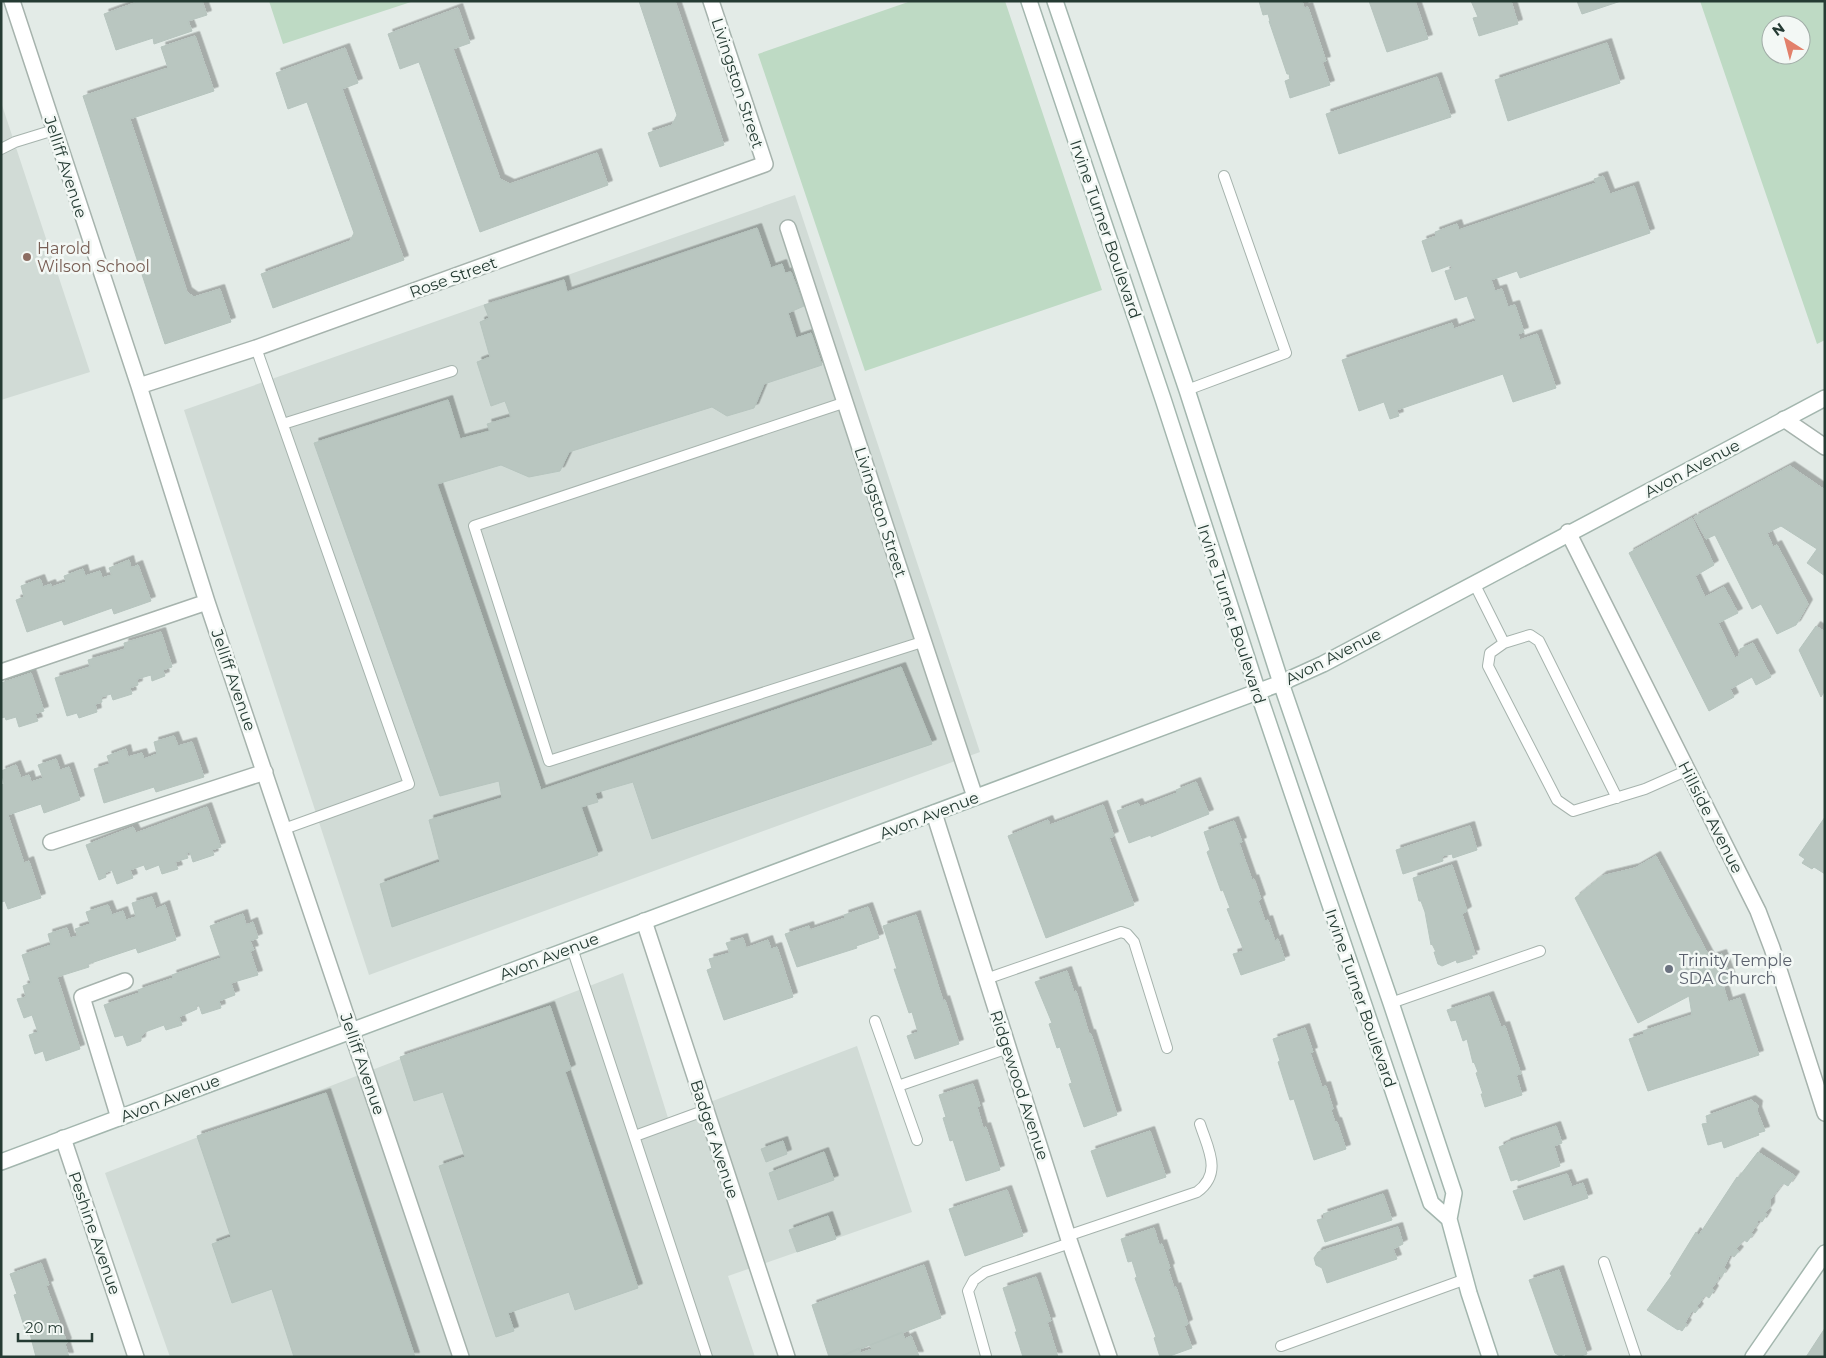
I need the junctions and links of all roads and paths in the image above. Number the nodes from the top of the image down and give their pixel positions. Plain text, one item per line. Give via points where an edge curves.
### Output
1 (12, 1) edge
2 (711, 1) edge
3 (1029, 1) edge
4 (1055, 1) edge
5 (54, 130) junction
6 (1, 148) edge
7 (765, 164) joint
8 (1224, 176) dead end
9 (788, 228) dead end
10 (256, 348) junction
11 (452, 371) dead end
12 (139, 386) junction
13 (1187, 390) junction
14 (1825, 398) edge
15 (846, 402) junction
16 (1784, 419) junction
17 (282, 424) junction
18 (1825, 447) edge
19 (1568, 532) junction
20 (1474, 583) junction
21 (207, 602) junction
22 (922, 642) junction
23 (1504, 643) junction
24 (1, 672) edge
25 (1281, 683) junction
26 (1258, 692) junction
27 (1688, 770) junction
28 (265, 772) junction
29 (975, 797) junction
30 (1617, 798) junction
31 (934, 813) junction
32 (284, 829) junction
33 (51, 842) dead end
34 (644, 921) junction
35 (572, 948) junction
36 (1540, 951) dead end
37 (986, 979) junction
38 (125, 981) dead end
39 (1391, 1003) junction
40 (875, 1021) dead end
41 (351, 1030) junction
42 (1008, 1048) junction
43 (1167, 1048) dead end
44 (898, 1086) junction
45 (706, 1110) junction
46 (1825, 1113) edge
47 (119, 1118) junction
48 (1200, 1124) dead end
49 (635, 1136) junction
50 (63, 1138) junction
51 (917, 1140) dead end
52 (1, 1162) edge
53 (1449, 1219) junction
54 (1068, 1240) junction
55 (1825, 1253) edge
56 (1604, 1262) dead end
57 (1466, 1279) junction
58 (1281, 1346) dead end
59 (986, 1356) edge
60 (136, 1357) edge
61 (461, 1357) edge
62 (707, 1357) edge
63 (787, 1357) edge
64 (1109, 1357) edge
65 (1490, 1357) edge
66 (1636, 1357) edge
67 (1753, 1357) edge

1 - 5 street, Jelliff Avenue
2 - 7 street, Livingston Street
3 - 26 street, Irvine Turner Boulevard
4 - 13 street, Irvine Turner Boulevard
5 - 6 lane
5 - 12 street, Jelliff Avenue
7 - 10 street, Rose Street
8 - 13 lane via 1286,353
9 - 15 street, Livingston Street
10 - 12 street, Rose Street
10 - 17 lane
11 - 17 lane
12 - 21 street, Jelliff Avenue
13 - 25 street, Irvine Turner Boulevard
14 - 16 street, Avon Avenue
15 - 22 street, Livingston Street
15 - 22 lane via 474,526 480,545 549,761
16 - 18 street
16 - 19 street, Avon Avenue
17 - 32 lane via 409,784
19 - 20 street, Avon Avenue
19 - 27 street, Hillside Avenue
20 - 23 lane
20 - 25 street, Avon Avenue
21 - 24 street
21 - 28 street, Jelliff Avenue
22 - 29 street, Livingston Street
23 - 30 lane via 1530,635 1539,641
23 - 30 lane via 1490,652 1488,666 1557,800 1573,811
25 - 26 street, Avon Avenue
25 - 39 street, Irvine Turner Boulevard
26 - 29 street, Avon Avenue
26 - 53 street, Irvine Turner Boulevard via 1431,1203
27 - 30 lane
27 - 46 street, Hillside Avenue via 1758,911
28 - 32 street, Jelliff Avenue
28 - 33 street
29 - 31 street, Avon Avenue
31 - 34 street, Avon Avenue
31 - 37 street, Ridgewood Avenue
32 - 41 street, Jelliff Avenue
34 - 35 street, Avon Avenue
34 - 45 street, Badger Avenue
35 - 41 street, Avon Avenue
35 - 49 lane
36 - 39 lane
37 - 42 street, Ridgewood Avenue
37 - 43 lane via 1122,932 1134,942
38 - 47 street via 82,997
39 - 53 street, Irvine Turner Boulevard via 1454,1193
40 - 44 lane
41 - 47 street, Avon Avenue
41 - 61 street, Jelliff Avenue
42 - 44 lane
42 - 54 street, Ridgewood Avenue
44 - 51 lane
45 - 49 lane
45 - 63 street, Badger Avenue
47 - 50 street, Avon Avenue
48 - 54 lane via 1212,1166 1205,1186 1197,1192
49 - 62 lane
50 - 52 street, Avon Avenue
50 - 60 street, Peshine Avenue
53 - 57 street, Irvine Turner Boulevard
54 - 59 lane via 985,1272 974,1280 968,1291
54 - 64 street, Ridgewood Avenue
55 - 67 street
56 - 66 lane
57 - 58 lane
57 - 65 street, Irvine Turner Boulevard

